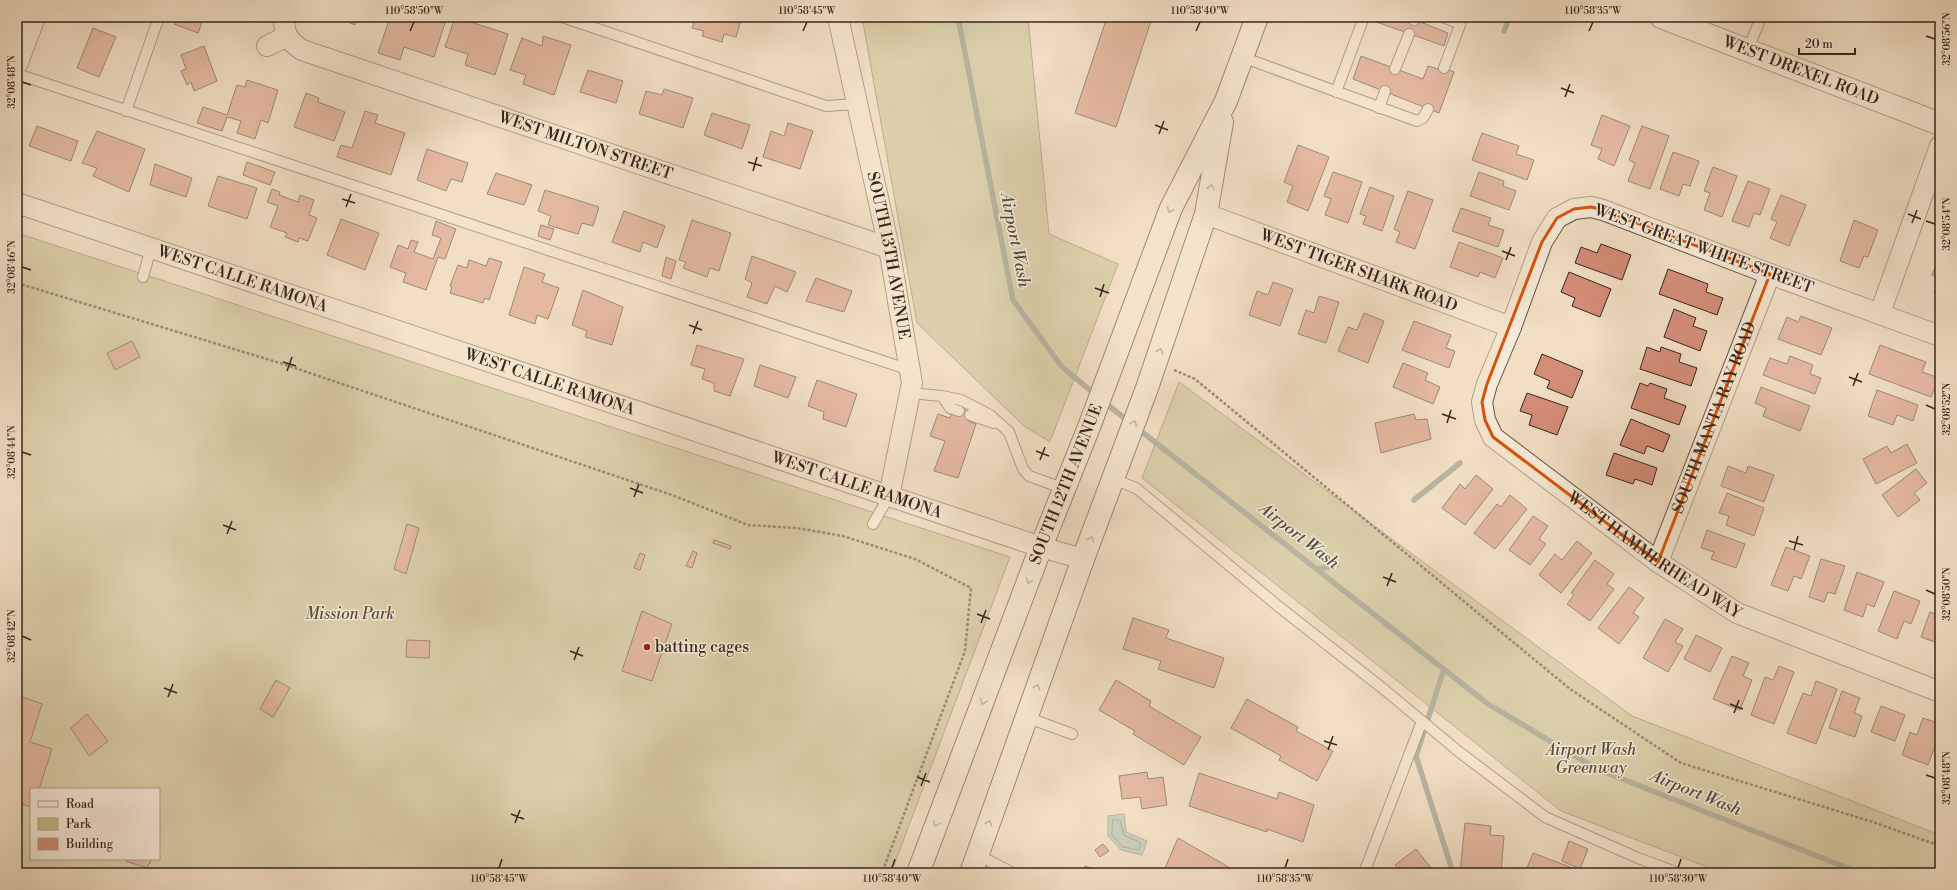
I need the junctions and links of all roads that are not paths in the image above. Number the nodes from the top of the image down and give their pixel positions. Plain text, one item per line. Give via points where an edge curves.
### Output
1 (34, 17) edge
2 (159, 17) edge
3 (562, 17) edge
4 (838, 17) edge
5 (1257, 17) edge
6 (1364, 17) edge
7 (1443, 17) edge
8 (1661, 17) edge
9 (1761, 17) edge
10 (1460, 20) edge
11 (286, 26) edge
12 (1409, 34) dead end
13 (267, 46) dead end
14 (1748, 50) junction
15 (1242, 57) junction
16 (17, 62) edge
17 (1444, 68) dead end
18 (1395, 69) dead end
19 (17, 74) edge
20 (1385, 91) dead end
21 (1336, 92) junction
22 (1226, 101) junction
23 (857, 104) junction
24 (1379, 108) junction
25 (1428, 109) dead end
26 (126, 111) junction
27 (1940, 124) edge
28 (1940, 146) edge
29 (17, 202) edge
30 (1206, 214) junction
31 (151, 248) junction
32 (889, 248) junction
33 (1770, 274) junction
34 (143, 277) dead end
35 (1880, 313) junction
36 (1511, 327) junction
37 (1940, 336) edge
38 (910, 370) junction
39 (910, 393) junction
40 (942, 396) junction
41 (959, 411) dead end
42 (970, 415) dead end
43 (1002, 426) junction
44 (1113, 479) junction
45 (1065, 489) junction
46 (889, 496) junction
47 (872, 524) dead end
48 (1041, 547) junction
49 (1083, 559) junction
50 (1658, 562) junction
51 (1940, 692) edge
52 (1026, 717) junction
53 (1422, 721) junction
54 (1072, 734) dead end
55 (974, 864) edge
56 (918, 873) edge
57 (1013, 873) edge
58 (1364, 873) edge
59 (1678, 873) edge

1 - 16 main road
2 - 26 lane
3 - 23 lane via 826,106
4 - 23 street, SOUTH 13TH AVENUE
5 - 15 main road, SOUTH 12TH AVENUE
6 - 21 lane
7 - 10 lane
8 - 14 main road, WEST DREXEL ROAD
9 - 14 lane
10 - 17 lane
11 - 13 street
11 - 32 street, WEST MILTON STREET via 292,44 317,56
12 - 18 lane
14 - 27 main road, WEST DREXEL ROAD
15 - 21 lane
15 - 22 main road, SOUTH 12TH AVENUE
19 - 26 lane
20 - 24 lane
21 - 24 lane
30 -> 22 main road, SOUTH 12TH AVENUE
22 -> 45 main road, SOUTH 12TH AVENUE via 1171,208
23 - 32 street, SOUTH 13TH AVENUE
24 - 25 lane via 1417,121 1423,118
26 - 38 lane
28 - 35 street
29 - 31 street, WEST CALLE RAMONA
30 - 36 street, WEST TIGER SHARK ROAD
44 -> 30 main road, SOUTH 12TH AVENUE
31 - 34 lane
31 - 46 street, WEST CALLE RAMONA
32 - 38 street, SOUTH 13TH AVENUE
33 - 35 street, WEST GREAT WHITE STREET
33 - 36 street, WEST GREAT WHITE STREET via 1603,210 1572,204 1557,218 1542,242
33 - 50 street, SOUTH MANTA RAY ROAD
35 - 37 street, WEST GREAT WHITE STREET
36 - 50 street, WEST HAMMERHEAD WAY via 1482,402 1485,420 1493,437
38 - 39 street, SOUTH 13TH AVENUE
39 - 40 lane
39 - 46 street, SOUTH 13TH AVENUE
40 - 41 lane via 950,408
40 - 43 lane via 961,400 990,415
42 - 43 lane
43 - 45 lane via 1009,432 1023,469 1029,476
49 -> 44 main road, SOUTH 12TH AVENUE
44 - 53 lane via 1136,488
45 - 48 main road, SOUTH 12TH AVENUE
46 - 47 lane
46 - 48 street, WEST CALLE RAMONA
48 - 49 street, WEST CALLE RAMONA
48 -> 56 main road, SOUTH 12TH AVENUE
52 -> 49 main road, SOUTH 12TH AVENUE
50 - 51 street, WEST HAMMERHEAD WAY via 1737,613
52 - 54 lane
55 -> 52 main road, SOUTH 12TH AVENUE
53 - 58 lane
53 - 59 lane via 1545,817
55 - 57 lane

